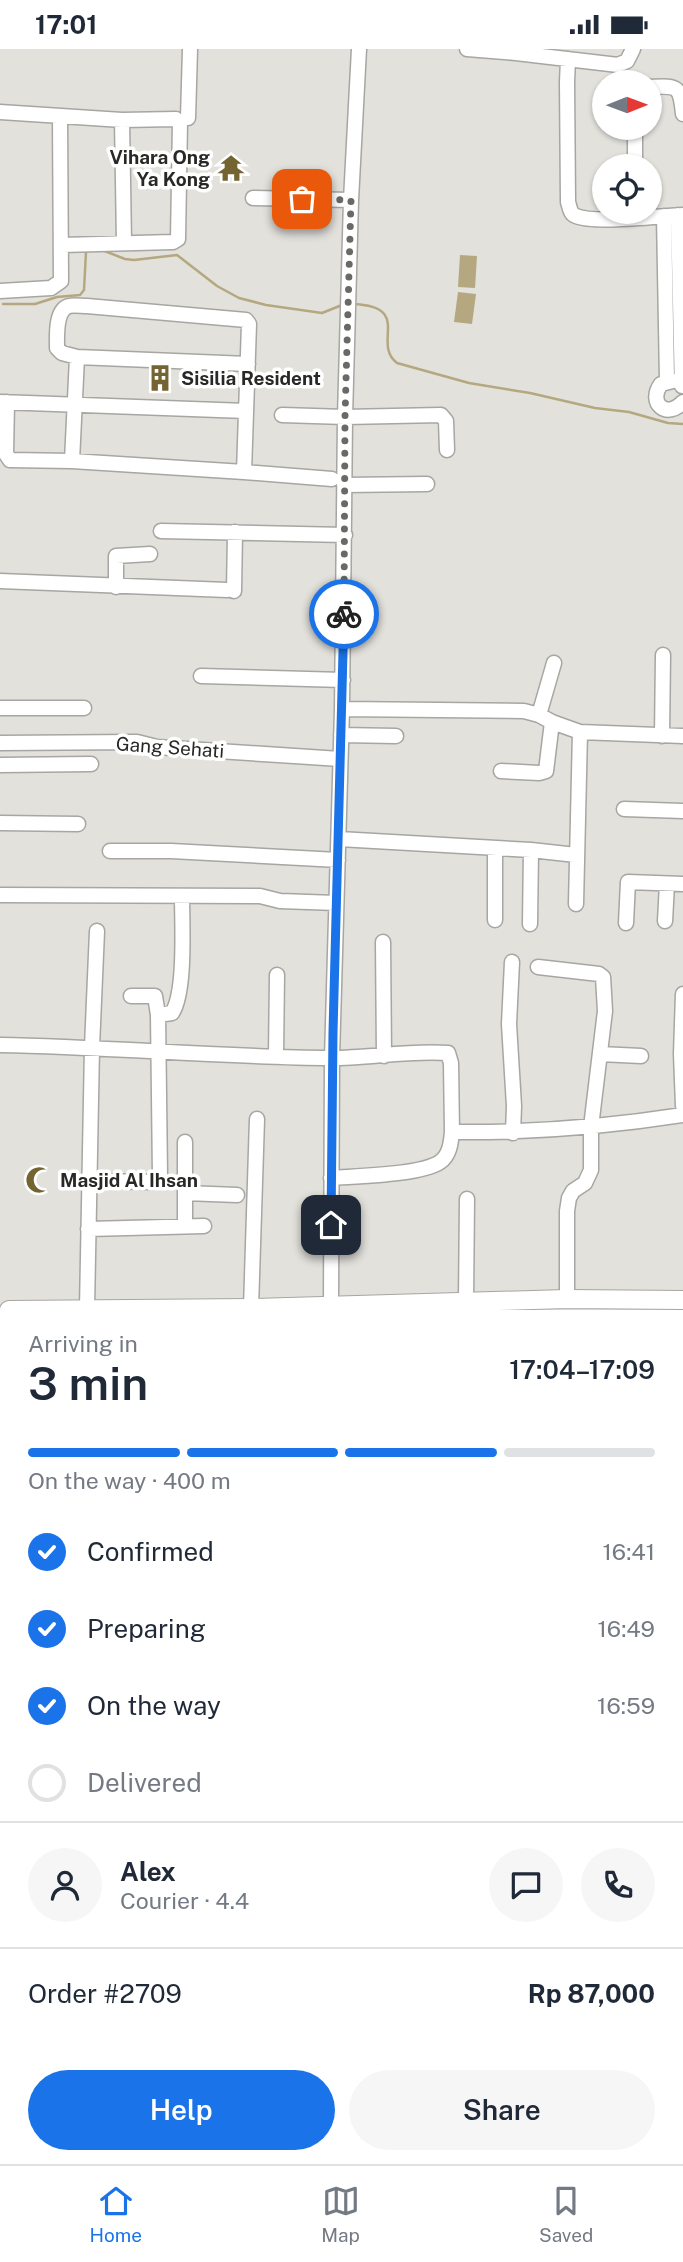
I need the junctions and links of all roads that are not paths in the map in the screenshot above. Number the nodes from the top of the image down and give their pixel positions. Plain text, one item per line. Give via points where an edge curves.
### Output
1 (190, 49) edge
2 (359, 49) edge
3 (467, 49) edge
4 (478, 49) edge
5 (633, 49) edge
6 (516, 51) edge
7 (568, 59) junction
8 (662, 86) edge
9 (0, 112) edge
10 (683, 114) edge
11 (60, 117) junction
12 (188, 118) dead end
13 (122, 120) junction
14 (253, 198) dead end
15 (351, 200) junction
16 (675, 215) edge
17 (124, 243) junction
18 (62, 245) junction
19 (0, 291) edge
20 (77, 358) junction
21 (248, 364) junction
22 (667, 381) junction
23 (682, 388) edge
24 (2, 399) edge
25 (76, 400) junction
26 (683, 403) edge
27 (246, 411) junction
28 (282, 415) dead end
29 (345, 417) junction
30 (447, 450) dead end
31 (72, 461) junction
32 (244, 472) junction
33 (338, 482) junction
34 (427, 484) dead end
35 (161, 531) dead end
36 (235, 532) junction
37 (345, 535) junction
38 (150, 554) dead end
39 (0, 581) edge
40 (116, 587) junction
41 (663, 655) dead end
42 (554, 663) dead end
43 (201, 676) dead end
44 (343, 680) junction
45 (0, 708) edge
46 (84, 708) dead end
47 (342, 709) junction
48 (546, 718) junction
49 (580, 731) junction
50 (341, 735) junction
51 (396, 736) dead end
52 (662, 736) junction
53 (683, 736) edge
54 (0, 743) edge
55 (340, 759) junction
56 (91, 764) dead end
57 (0, 765) edge
58 (500, 771) dead end
59 (624, 809) dead end
60 (683, 811) edge
61 (0, 823) edge
62 (78, 824) dead end
63 (339, 839) junction
64 (495, 849) junction
65 (531, 850) junction
66 (110, 851) dead end
67 (576, 855) junction
68 (338, 860) junction
69 (667, 884) junction
70 (683, 884) edge
71 (0, 895) edge
72 (182, 896) junction
73 (336, 903) junction
74 (576, 904) dead end
75 (495, 920) dead end
76 (665, 921) dead end
77 (626, 923) dead end
78 (530, 924) dead end
79 (97, 931) dead end
80 (383, 942) dead end
81 (512, 962) dead end
82 (538, 967) dead end
83 (277, 975) dead end
84 (683, 995) edge
85 (131, 996) dead end
86 (158, 1015) junction
87 (0, 1045) edge
88 (92, 1047) junction
89 (157, 1051) junction
90 (600, 1054) junction
91 (276, 1056) junction
92 (384, 1056) junction
93 (641, 1056) dead end
94 (332, 1058) junction
95 (683, 1106) edge
96 (683, 1115) edge
97 (257, 1119) dead end
98 (591, 1127) junction
99 (452, 1132) junction
100 (513, 1133) junction
101 (185, 1142) dead end
102 (331, 1178) junction
103 (89, 1181) junction
104 (185, 1193) junction
105 (237, 1195) dead end
106 (467, 1199) dead end
107 (185, 1226) junction
108 (204, 1226) dead end
109 (88, 1229) junction
110 (567, 1299) junction
111 (683, 1300) edge
112 (466, 1301) junction
113 (331, 1305) junction
114 (517, 1305) edge
115 (87, 1308) edge
116 (251, 1308) junction
117 (396, 1308) edge
118 (9, 1310) edge

1 - 12 street
2 - 15 street
3 - 4 street
4 - 6 street
5 - 7 street via 627,61 618,65
6 - 7 street
7 - 16 street via 568,202 572,213 597,219
8 - 10 street via 677,88
9 - 11 street
11 - 13 street
11 - 18 street
13 - 17 street
13 - 17 street via 176,119 181,124 178,239
14 - 15 street
15 - 29 street
16 - 22 street
16 - 23 street
17 - 18 street
18 - 19 street via 62,277 55,286
20 - 21 street
20 - 21 street via 57,348 59,316 68,306 243,319 249,324
20 - 25 street
21 - 27 street
22 - 23 street
22 - 26 street via 656,395 660,407 672,410
24 - 25 street
24 - 31 street via 7,457
25 - 27 street
25 - 31 street
27 - 32 street
28 - 29 street
29 - 30 street via 441,415 446,421
29 - 33 street
31 - 32 street
32 - 33 street
33 - 34 street
33 - 37 street
35 - 36 street
36 - 37 street
36 - 40 street via 231,590
37 - 44 street
38 - 40 street via 116,556
39 - 40 street
41 - 52 street
42 - 48 street
43 - 44 street
44 - 47 street
45 - 46 street
47 - 48 street via 524,712
47 - 50 street
48 - 49 street
48 - 58 street via 548,769 539,773
49 - 52 street
49 - 67 street
50 - 51 street
50 - 55 street
52 - 53 street
54 - 55 street, Gang Sehati via 137,742
55 - 63 street
56 - 57 street
59 - 60 street
61 - 62 street
63 - 64 street
63 - 68 street
64 - 65 street
64 - 75 street
65 - 67 street
65 - 78 street
66 - 68 street
67 - 74 street
68 - 73 street
69 - 70 street
69 - 76 street
69 - 77 street via 628,882
71 - 72 street
72 - 73 street via 260,896
72 - 86 street via 179,995 172,1013
73 - 94 street
79 - 88 street
80 - 92 street
81 - 100 street
82 - 90 street via 603,977
83 - 91 street
84 - 95 street
85 - 86 street via 155,996
86 - 89 street
87 - 88 street
88 - 89 street
88 - 103 street
89 - 91 street
89 - 103 street via 158,1180
90 - 93 street
90 - 98 street
91 - 94 street
92 - 94 street
92 - 99 street via 448,1053
94 - 102 street
96 - 98 street
97 - 116 street
98 - 100 street
98 - 110 street via 591,1170 585,1183 573,1191 567,1211
99 - 100 street
99 - 102 street via 449,1151 440,1162 414,1170
101 - 104 street
102 - 113 street
103 - 109 street
104 - 105 street
104 - 107 street
106 - 112 street
107 - 108 street
107 - 109 street
109 - 115 street
110 - 111 main road
110 - 114 main road
112 - 114 main road
112 - 117 main road
113 - 116 main road
113 - 117 main road
115 - 116 main road
115 - 118 main road

